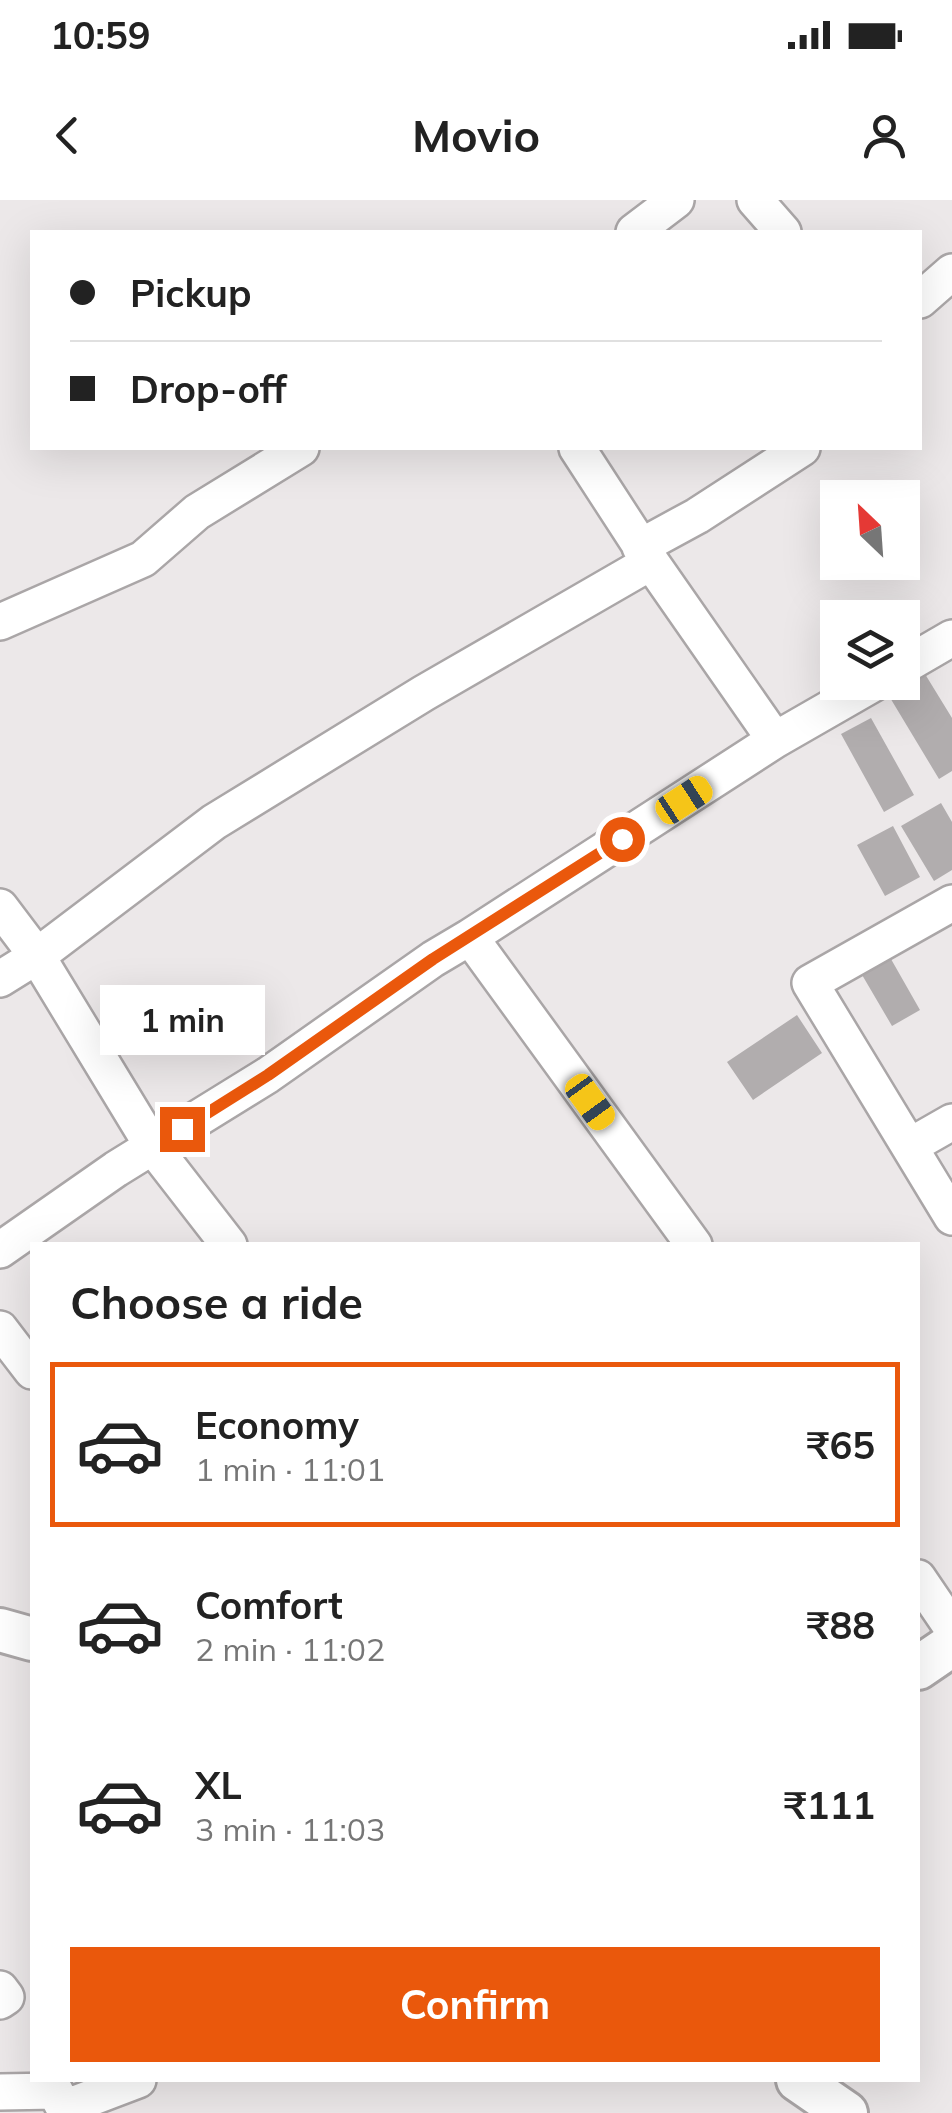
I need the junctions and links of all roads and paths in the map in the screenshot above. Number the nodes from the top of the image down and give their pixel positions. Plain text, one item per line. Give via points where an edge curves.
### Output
1 (676, 200) edge
2 (755, 200) edge
3 (637, 230) edge
4 (781, 230) edge
5 (952, 272) edge
6 (922, 298) edge
7 (297, 450) edge
8 (578, 450) edge
9 (799, 450) edge
10 (646, 555) junction
11 (0, 622) edge
12 (952, 638) edge
13 (920, 657) edge
14 (845, 700) edge
15 (775, 740) junction
16 (952, 903) edge
17 (0, 906) edge
18 (470, 937) junction
19 (38, 956) junction
20 (0, 980) edge
21 (952, 1122) edge
22 (153, 1146) junction
23 (910, 1146) junction
24 (952, 1217) edge
25 (226, 1242) edge
26 (692, 1242) edge
27 (0, 1250) edge
28 (0, 1329) edge
29 (30, 1368) edge
30 (920, 1581) edge
31 (952, 1628) edge
32 (0, 1630) edge
33 (30, 1638) edge
34 (952, 1645) edge
35 (920, 1667) edge
36 (0, 1990) edge
37 (0, 2001) edge
38 (133, 2082) edge
39 (801, 2082) edge
40 (0, 2092) edge
41 (65, 2110) edge
42 (846, 2113) edge

1 - 3 street
2 - 4 street
5 - 6 street
7 - 11 street via 197,512 143,558
8 - 10 street
9 - 10 street
10 - 15 street
10 - 19 street via 214,822
12 - 13 street
14 - 15 street
15 - 18 street
16 - 23 street via 810,982
17 - 19 street
18 - 22 street
18 - 26 street
19 - 20 street
19 - 22 street
21 - 23 street
22 - 25 street
22 - 27 street
23 - 24 street
28 - 29 street
30 - 31 street
32 - 33 street
34 - 35 street
36 - 37 street via 6,1998
38 - 41 street
39 - 42 street
40 - 41 street via 55,2091

